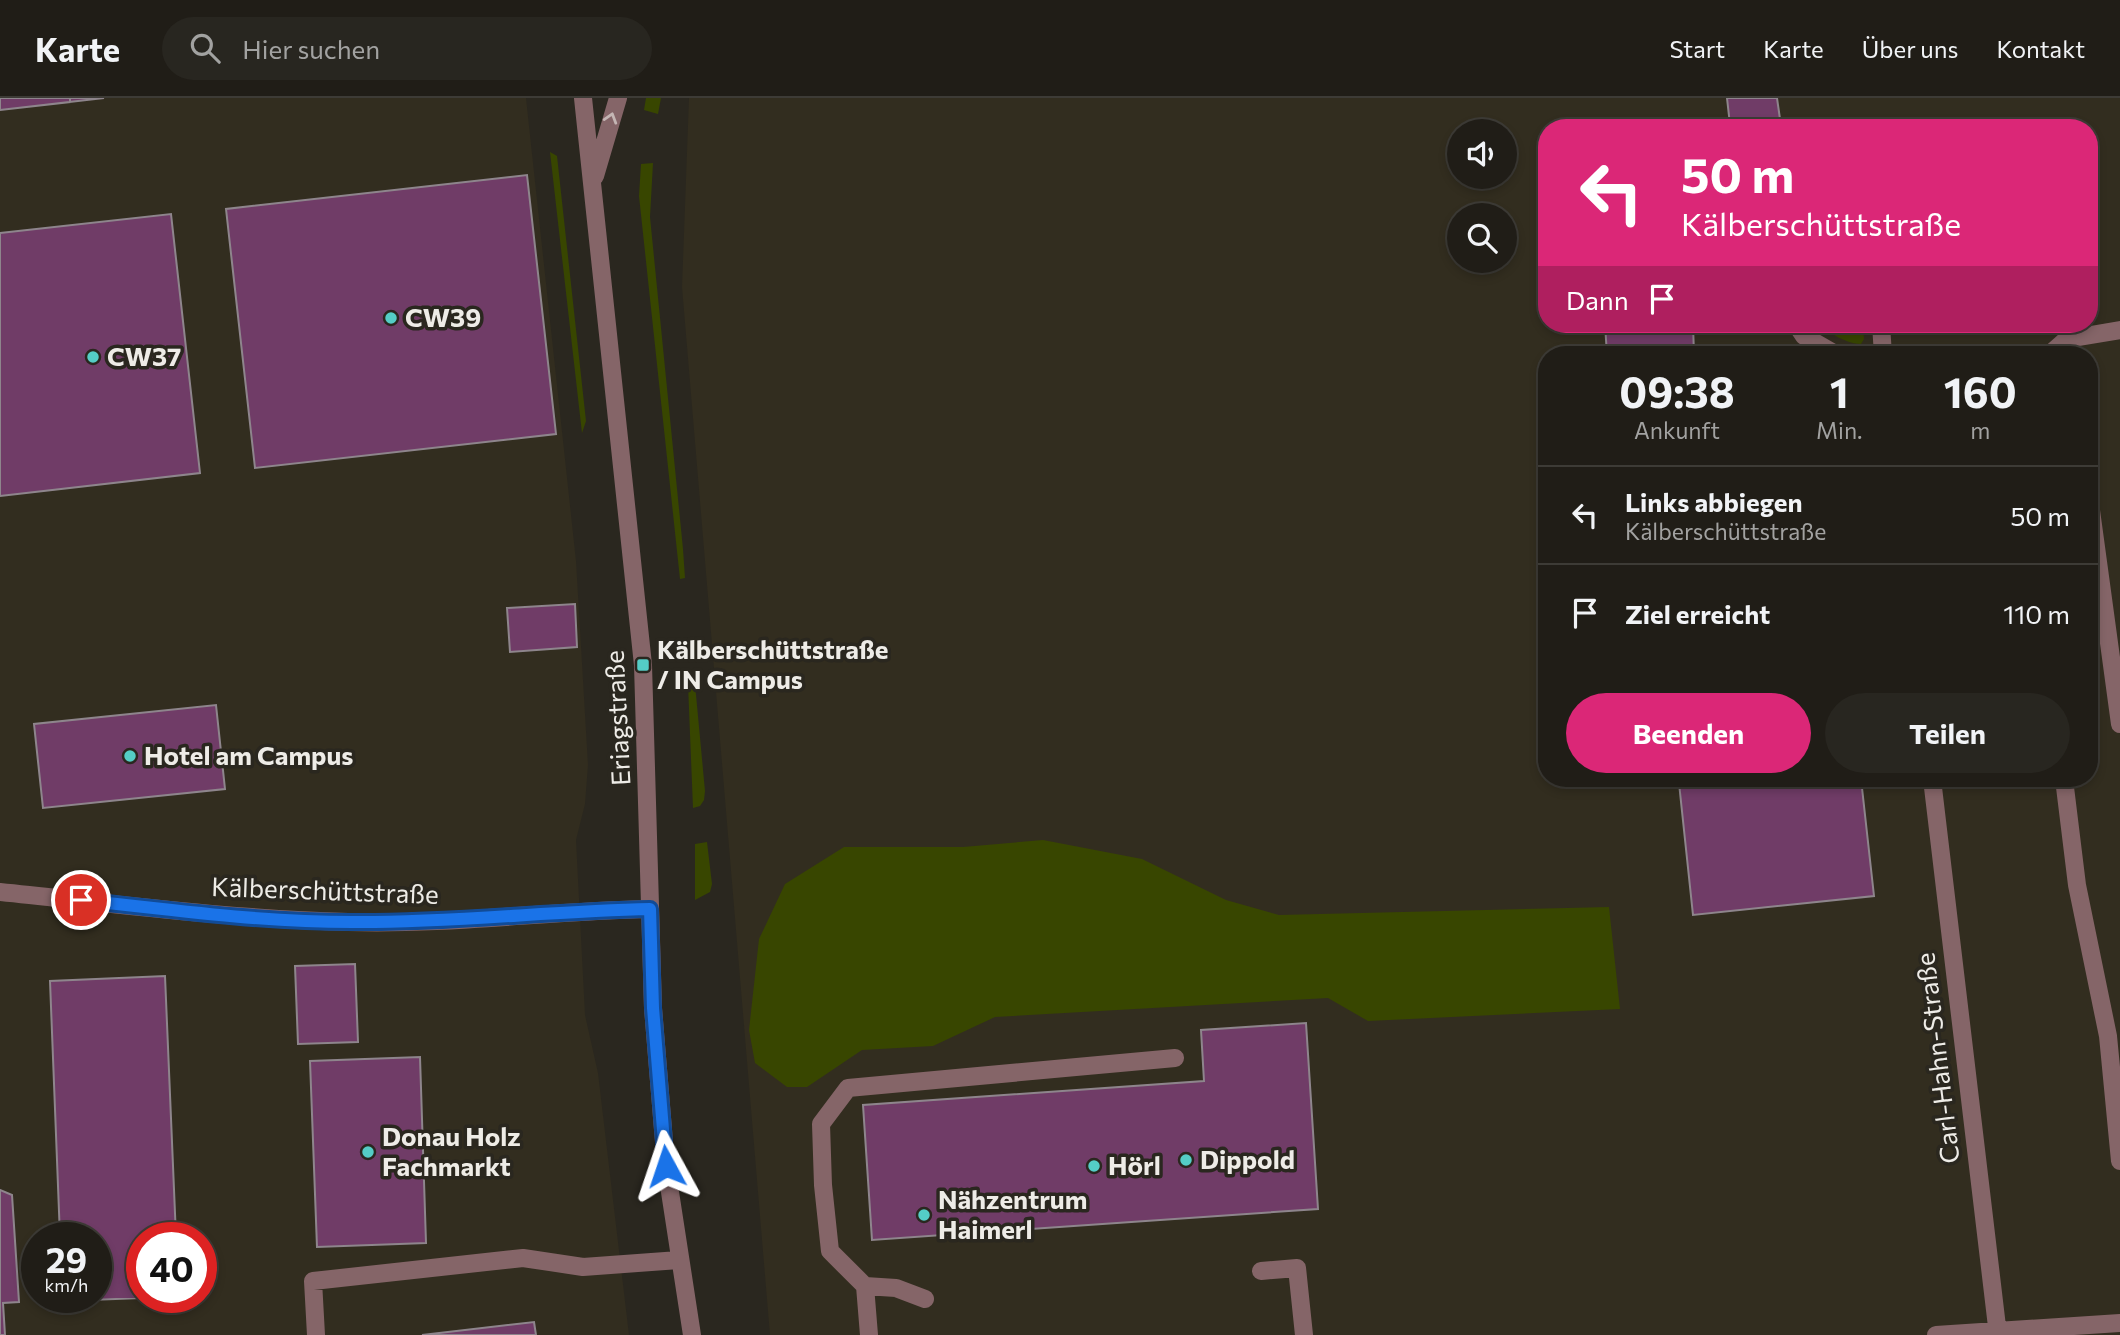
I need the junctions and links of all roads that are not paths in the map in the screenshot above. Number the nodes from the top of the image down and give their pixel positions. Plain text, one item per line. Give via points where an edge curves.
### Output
1 (583, 98) edge
2 (618, 98) edge
3 (592, 186) junction
4 (2120, 330) edge
5 (1802, 333) edge
6 (1821, 346) edge
7 (2071, 346) edge
8 (2098, 562) edge
9 (2120, 724) edge
10 (1933, 787) edge
11 (2065, 787) edge
12 (0, 892) edge
13 (650, 909) junction
14 (2114, 1035) edge
15 (1175, 1058) dead end
16 (2120, 1161) edge
17 (679, 1260) junction
18 (1261, 1271) dead end
19 (865, 1286) junction
20 (925, 1298) dead end
21 (2120, 1323) edge
22 (1998, 1333) edge
23 (316, 1335) edge
24 (692, 1335) edge
25 (869, 1335) edge
26 (1304, 1335) edge
27 (1936, 1335) edge

1 - 3 street, Eriagstraße
3 -> 2 street
3 - 13 street, Eriagstraße via 643,665
4 - 7 street
5 - 6 street
8 - 9 street
10 - 22 street, Carl-Hahn-Straße
11 - 14 street via 2077,885
12 - 13 street, Kälberschüttstraße via 228,916 349,922
13 - 17 street, Eriagstraße via 666,1166
14 - 16 street
15 - 19 street via 848,1088 821,1124 823,1185 830,1251
17 - 23 street via 583,1267 523,1258 313,1281
17 - 24 street, Eriagstraße
18 - 26 street via 1297,1268
19 - 20 street via 896,1288
19 - 25 street
21 - 22 street
22 - 27 street

